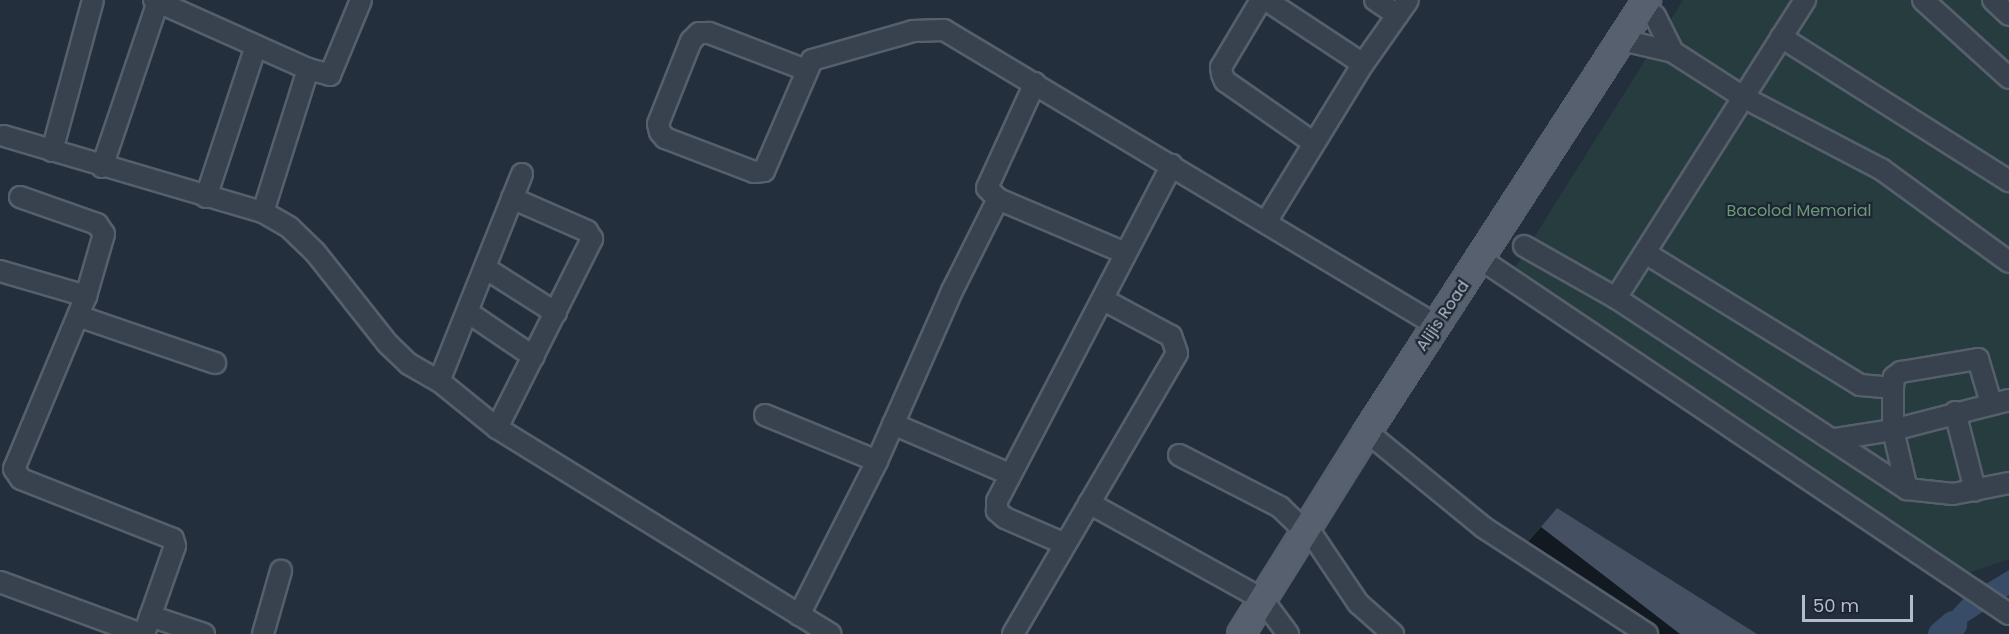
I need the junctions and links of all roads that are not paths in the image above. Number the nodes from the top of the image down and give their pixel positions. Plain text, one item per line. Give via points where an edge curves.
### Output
1 (93, 0) edge
2 (361, 0) edge
3 (1261, 0) edge
4 (1266, 0) edge
5 (1375, 0) edge
6 (1805, 0) edge
7 (1923, 0) edge
8 (1993, 0) edge
9 (156, 1) edge
10 (1645, 4) edge
11 (1402, 7) edge
12 (2009, 15) edge
13 (1781, 37) junction
14 (1622, 40) junction
15 (256, 46) junction
16 (1673, 52) junction
17 (1363, 64) junction
18 (308, 69) junction
19 (806, 70) junction
20 (2009, 78) edge
21 (1035, 84) junction
22 (1743, 97) junction
23 (4, 136) dead end
24 (1314, 143) junction
25 (52, 151) junction
26 (1172, 165) junction
27 (102, 167) junction
28 (522, 174) dead end
29 (2009, 181) edge
30 (20, 197) dead end
31 (206, 197) junction
32 (512, 198) junction
33 (998, 199) junction
34 (263, 212) junction
35 (1266, 222) junction
36 (1524, 246) dead end
37 (1125, 253) junction
38 (1647, 254) junction
39 (1482, 260) junction
40 (2009, 262) edge
41 (485, 268) junction
42 (0, 271) edge
43 (86, 296) junction
44 (1616, 298) junction
45 (1102, 299) junction
46 (469, 313) junction
47 (556, 313) junction
48 (78, 316) junction
49 (1436, 325) junction
50 (534, 357) junction
51 (215, 363) dead end
52 (439, 381) junction
53 (1893, 388) junction
54 (2003, 405) edge
55 (1954, 412) junction
56 (765, 415) dead end
57 (893, 424) junction
58 (497, 428) junction
59 (1893, 430) junction
60 (1367, 432) junction
61 (1836, 439) junction
62 (1179, 455) dead end
63 (877, 460) junction
64 (1009, 474) junction
65 (2009, 483) edge
66 (1907, 489) junction
67 (1975, 490) junction
68 (1089, 503) junction
69 (1306, 529) junction
70 (1065, 544) junction
71 (281, 571) dead end
72 (0, 582) edge
73 (1262, 599) junction
74 (2009, 614) edge
75 (799, 615) junction
76 (145, 628) edge
77 (204, 634) edge
78 (263, 634) edge
79 (830, 634) edge
80 (1013, 634) edge
81 (1241, 634) edge
82 (1288, 634) edge
83 (1393, 634) edge
84 (1647, 634) edge

1 - 25 street
2 - 18 street via 334,72 324,75
3 - 24 street via 1221,67 1222,74 1225,81
4 - 17 street
5 - 11 street
6 - 13 street
7 - 20 street
8 - 12 street
9 - 15 street
9 - 27 street
10 - 14 main road, Alijis Road
10 - 16 street
11 - 17 street
13 - 22 street
13 - 29 street
14 - 16 street
14 - 39 main road, Alijis Road
15 - 18 street
15 - 31 street
16 - 22 street
17 - 24 street
18 - 34 street
19 - 19 street via 764,171 754,172 665,138 660,132 658,124 691,41 699,33 709,33
19 - 21 street via 812,60 822,55 914,31 944,30
21 - 26 street
21 - 33 street via 988,180 987,188
22 - 38 street
22 - 40 street via 1881,169
23 - 25 street
24 - 35 street
25 - 27 street
26 - 35 street
26 - 37 street
27 - 31 street
28 - 32 street
30 - 43 street via 103,228
31 - 34 street
32 - 41 street
32 - 47 street via 587,231 592,239
33 - 37 street
33 - 57 street
34 - 52 street via 289,227 315,252 388,344 409,364
35 - 49 street
36 - 44 street
37 - 45 street
38 - 44 street
38 - 53 street via 1860,385
39 - 49 main road, Alijis Road
39 - 74 street
41 - 46 street
41 - 47 street
42 - 43 street
43 - 48 street
44 - 61 street
45 - 64 street
45 - 68 street via 1171,336 1177,353
46 - 50 street
46 - 52 street
47 - 50 street
48 - 51 street
48 - 76 street via 14,469 21,479 172,539 175,546
49 - 60 main road, Alijis Road
50 - 58 street
52 - 58 street
53 - 54 street via 1894,377 1900,372 1978,359
53 - 59 street
54 - 55 street
55 - 59 street
55 - 67 street
56 - 63 street
57 - 63 street
57 - 64 street
58 - 75 street
59 - 61 street
59 - 66 street
60 - 69 main road, Alijis Road
60 - 84 street via 1483,526
61 - 66 street
62 - 69 street via 1281,507
63 - 75 street
64 - 70 street via 997,501 997,511
65 - 67 street
66 - 67 street via 1953,494
68 - 70 street
68 - 73 street
69 - 73 main road, Alijis Road
69 - 83 street via 1358,603
70 - 80 street
71 - 78 street
72 - 76 street
73 - 81 main road, Alijis Road
73 - 82 street
75 - 79 street
76 - 77 street

